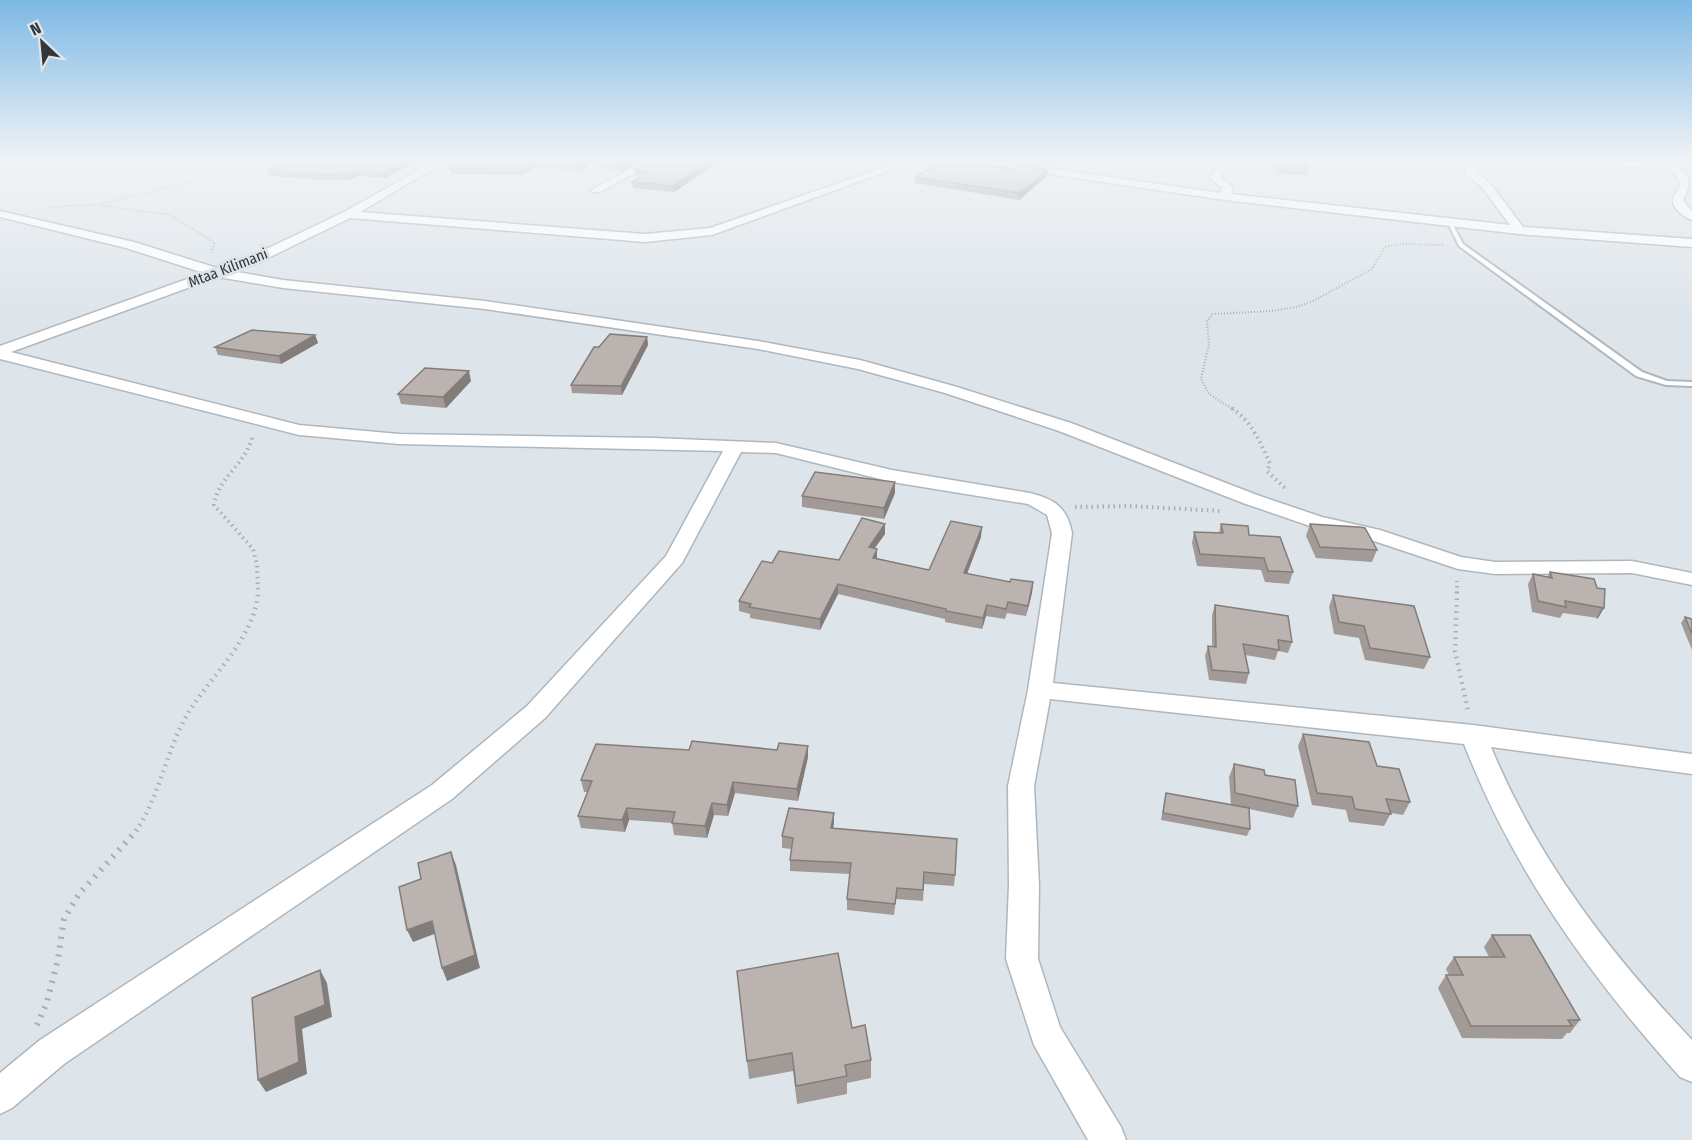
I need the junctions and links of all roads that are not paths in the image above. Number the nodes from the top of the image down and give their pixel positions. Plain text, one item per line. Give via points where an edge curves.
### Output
1 (762, 213) edge
2 (1370, 213) edge
3 (1507, 213) edge
4 (0, 214) edge
5 (348, 214) joint
6 (1449, 222) junction
7 (1688, 223) edge
8 (1519, 230) junction
9 (1652, 241) junction
10 (1692, 243) edge
11 (212, 270) junction
12 (0, 352) edge
13 (1692, 384) edge
14 (734, 447) junction
15 (1692, 579) edge
16 (1040, 690) junction
17 (1473, 734) junction
18 (1692, 764) edge
19 (1692, 1065) edge
20 (0, 1096) edge
21 (1108, 1140) edge

1 - 5 street via 711,231 645,238
2 - 6 street
3 - 8 street
4 - 11 street via 130,245
5 - 11 street, Mtaa Kilimani via 305,237
6 - 8 street
6 - 13 lane via 1461,245 1639,374 1666,383
7 - 9 street
8 - 9 street
9 - 10 street
11 - 12 street, Mtaa Kilimani
11 - 15 street via 283,284 497,307 758,345 860,365 1054,423 1317,522 1373,534 1458,563 1495,568 1632,567
12 - 14 street via 299,430 399,439 654,442
14 - 16 street via 776,448 892,476 1030,499 1051,507 1060,517 1062,533
14 - 20 street via 675,559 536,712 442,792 52,1052
16 - 17 street via 1241,707
16 - 21 street via 1021,786 1022,959 1046,1034
17 - 18 street
17 - 19 street via 1503,806 1555,894 1601,961

